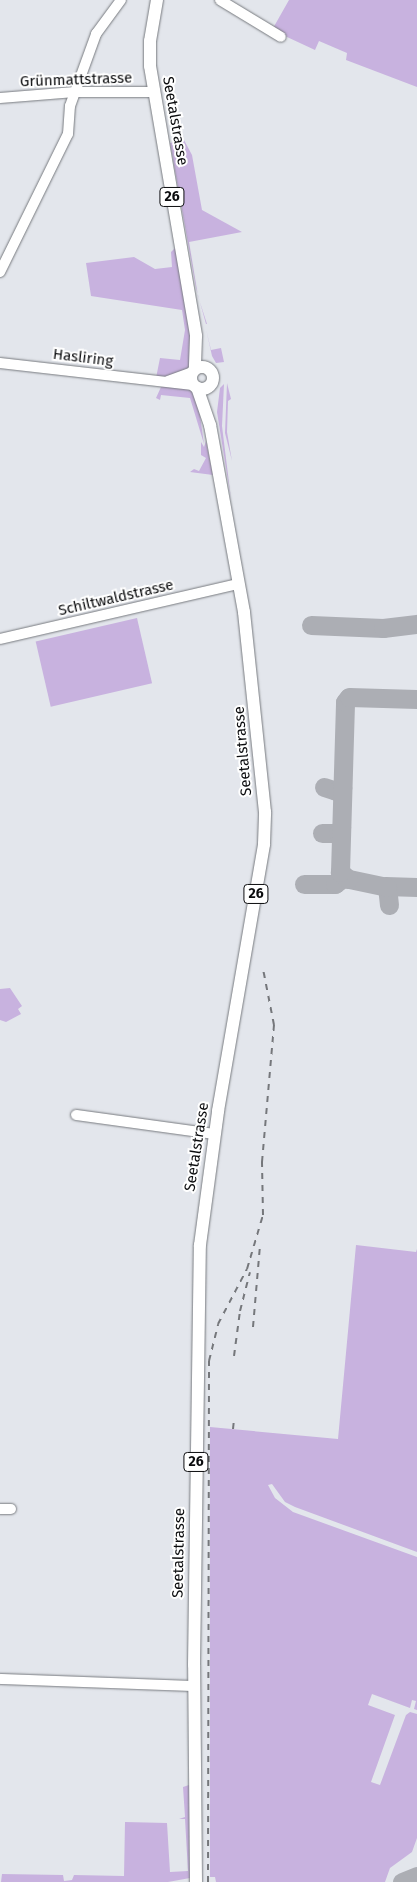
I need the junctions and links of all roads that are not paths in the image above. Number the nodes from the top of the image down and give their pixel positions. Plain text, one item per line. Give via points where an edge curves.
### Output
1 (121, 0) edge
2 (157, 0) edge
3 (220, 0) edge
4 (281, 37) dead end
5 (75, 92) junction
6 (153, 92) junction
7 (0, 98) edge
8 (0, 272) edge
9 (0, 363) edge
10 (197, 376) junction
11 (210, 425) junction
12 (238, 584) junction
13 (0, 639) edge
14 (76, 1115) dead end
15 (215, 1134) junction
16 (0, 1679) edge
17 (194, 1686) junction
18 (196, 1882) edge

1 - 5 street via 96,34
2 - 6 main road, Seetalstrasse / 26 via 149,48
3 - 4 street
5 - 6 street, Grünmattstrasse
5 - 7 street, Grünmattstrasse
5 - 8 street via 70,106 68,134
6 - 10 main road, Seetalstrasse / 26 via 196,336
9 - 10 street, Hasliring via 162,383
10 - 11 main road, Seetalstrasse / 26
10 - 11 main road, Seetalstrasse / 26 via 205,389 212,384
11 - 12 main road, Seetalstrasse / 26
12 - 13 street, Schiltwaldstrasse
12 - 15 main road, Seetalstrasse / 26 via 251,660 265,834
14 - 15 street
15 - 17 main road, Seetalstrasse / 26 via 199,1275
16 - 17 street
17 - 18 main road, Seetalstrasse / 26

